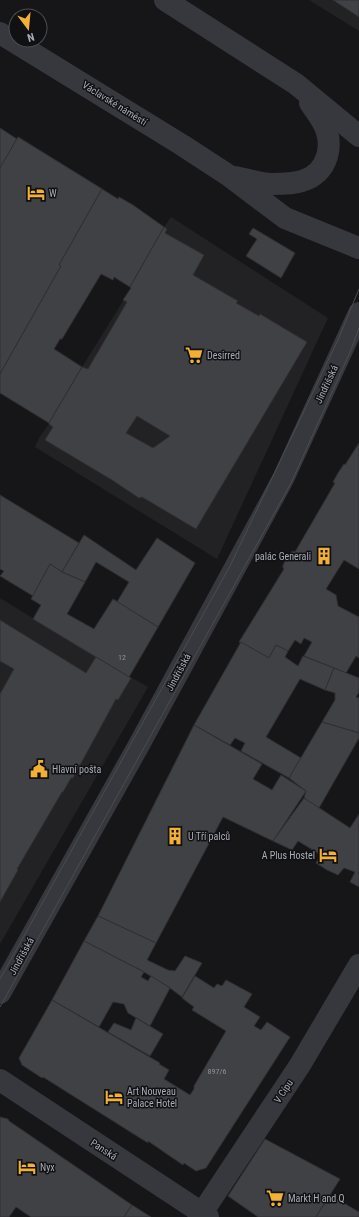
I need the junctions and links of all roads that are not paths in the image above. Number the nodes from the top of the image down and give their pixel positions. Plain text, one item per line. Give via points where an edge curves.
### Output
1 (165, 0) edge
2 (0, 33) edge
3 (296, 84) junction
4 (359, 136) edge
5 (228, 175) junction
6 (359, 248) edge
7 (359, 313) edge
8 (359, 965) edge
9 (0, 993) edge
10 (278, 1072) dead end
11 (0, 1080) edge
12 (205, 1215) edge

1 - 3 street, Václavské náměstí
2 - 5 street, Václavské náměstí
3 - 4 street, Václavské náměstí
3 - 5 street, Václavské náměstí via 323,122 329,144 328,156 320,171 302,181 271,184
5 - 6 street, Václavské náměstí via 285,218
7 - 9 street, Jindřišská via 283,479 144,736
8 - 12 street, V Cípu via 300,1065
10 - 12 street via 216,1171
11 - 12 street, Panská

